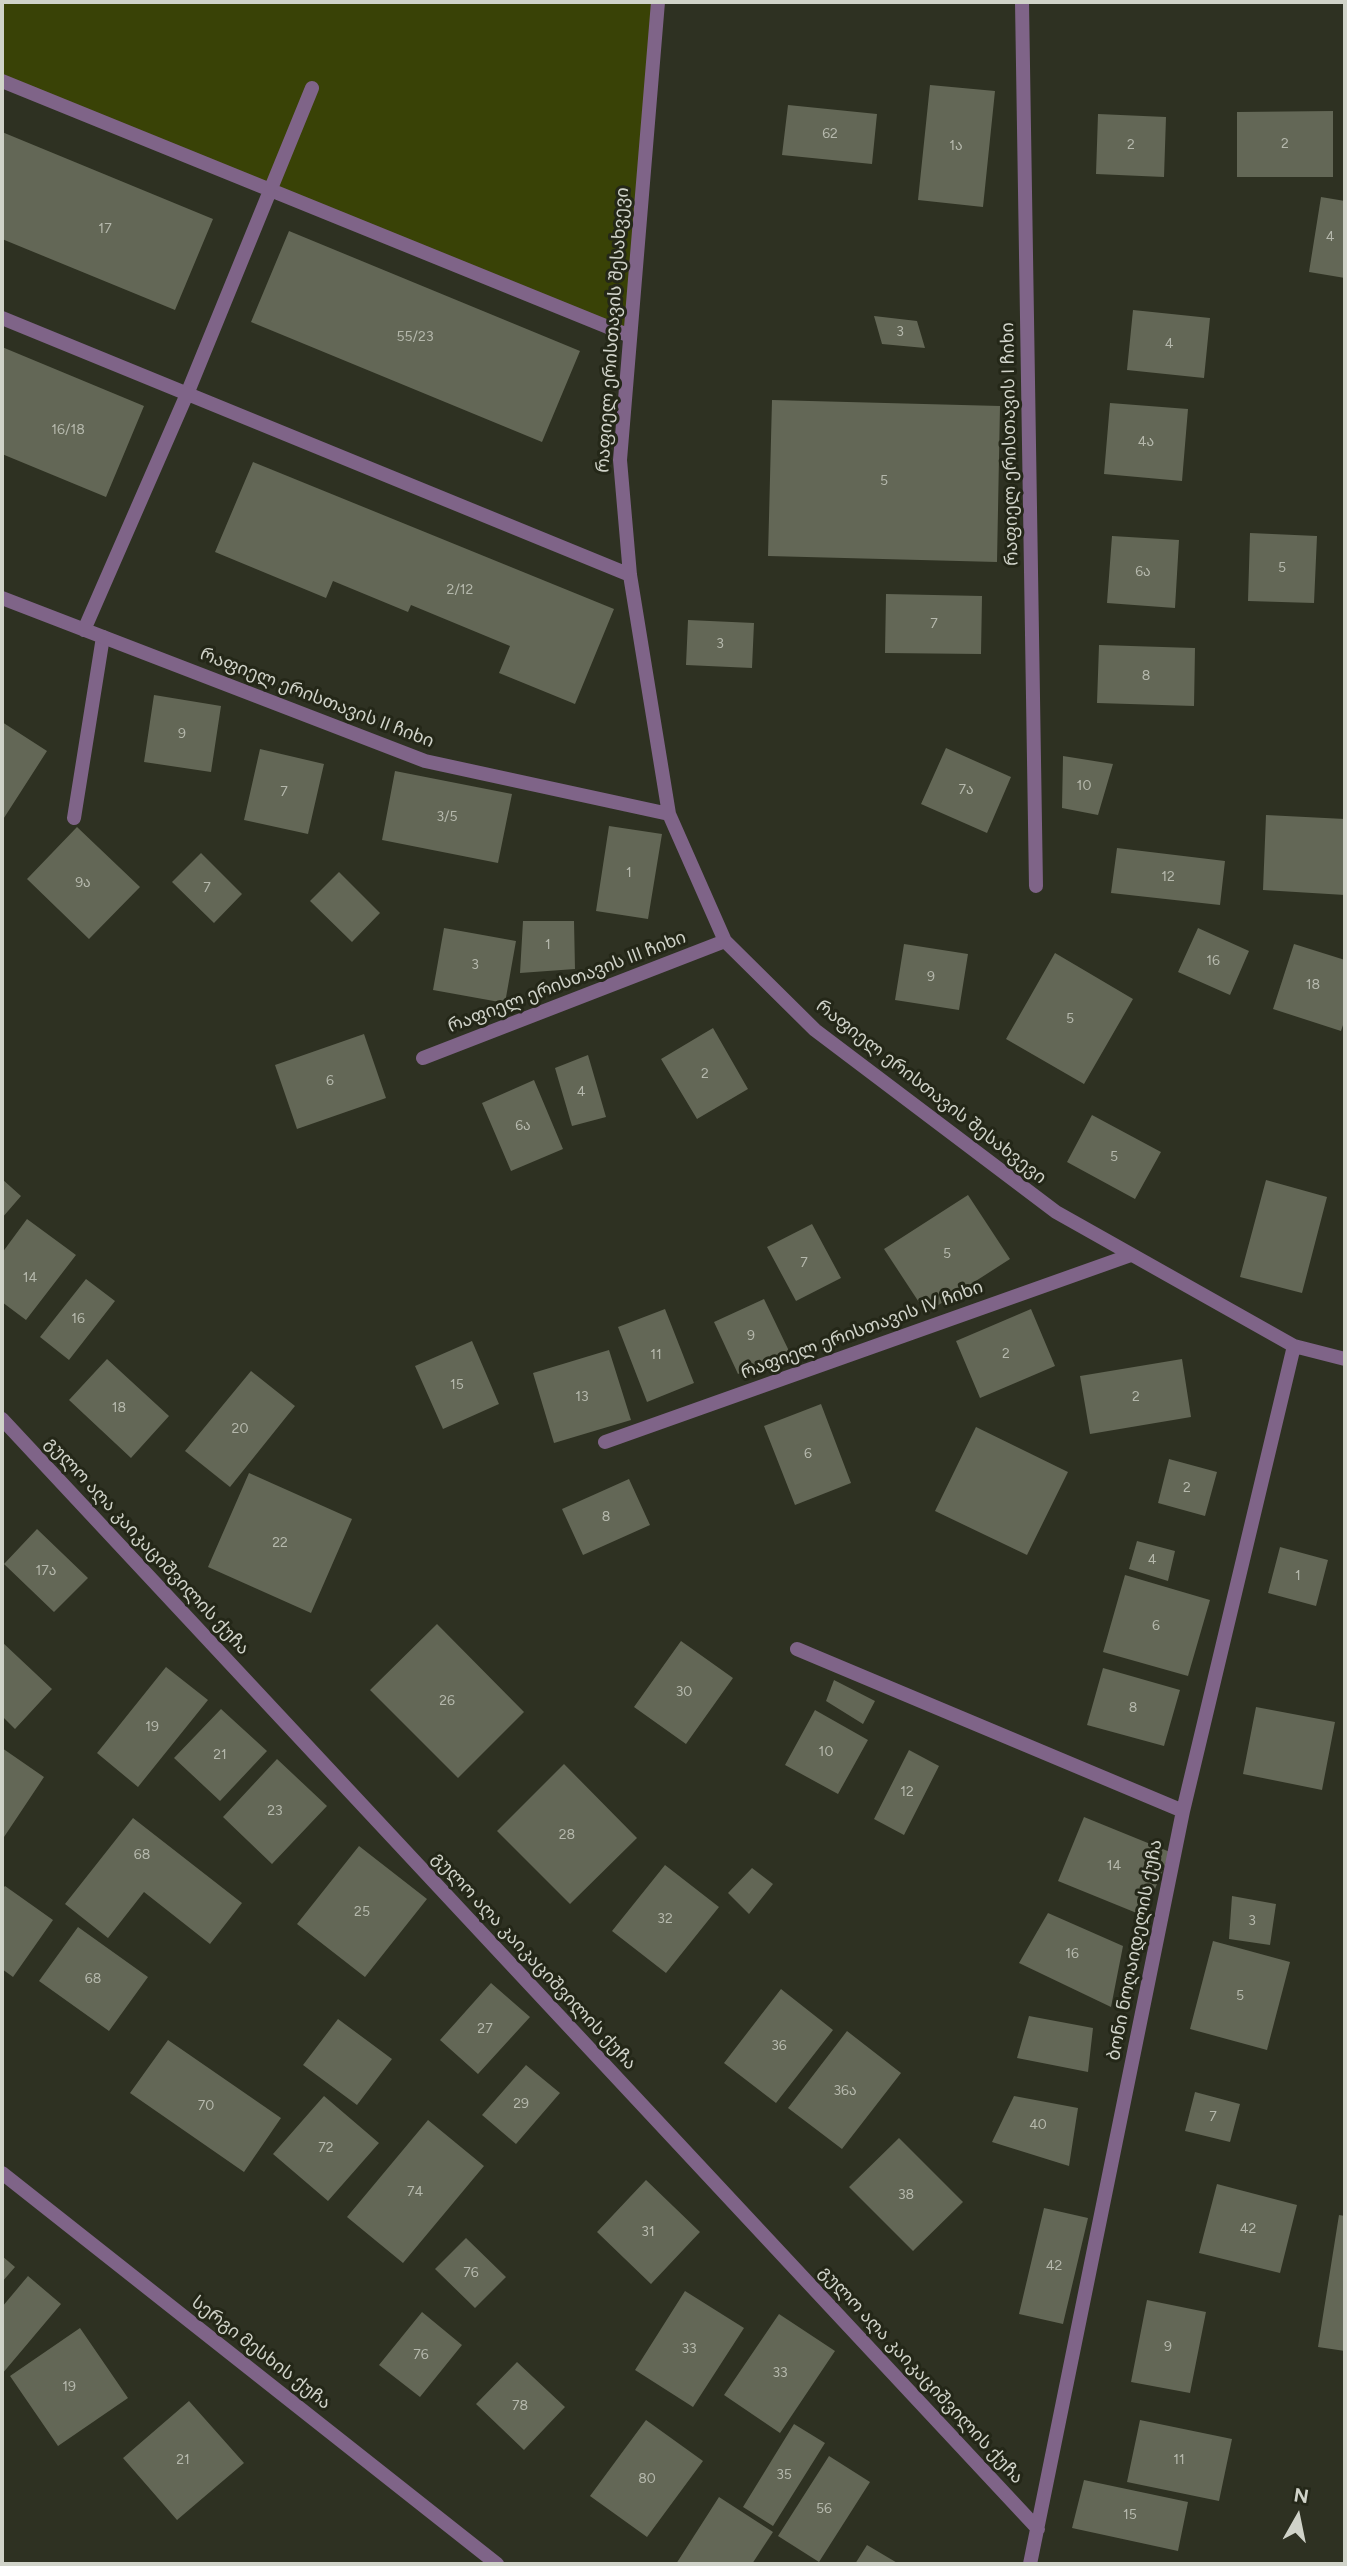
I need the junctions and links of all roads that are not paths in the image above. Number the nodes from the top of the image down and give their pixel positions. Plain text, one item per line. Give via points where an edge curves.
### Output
1 (659, 2) edge
2 (1022, 2) edge
3 (2, 81) edge
4 (312, 88) dead end
5 (270, 190) junction
6 (2, 318) edge
7 (630, 336) junction
8 (187, 394) junction
9 (629, 575) junction
10 (2, 598) edge
11 (85, 630) junction
12 (103, 637) junction
13 (669, 814) junction
14 (74, 818) dead end
15 (1036, 886) dead end
16 (725, 941) junction
17 (423, 1058) dead end
18 (1131, 1255) junction
19 (1294, 1346) junction
20 (1345, 1359) edge
21 (2, 1419) edge
22 (605, 1442) dead end
23 (797, 1649) dead end
24 (1182, 1811) junction
25 (2, 2173) edge
26 (1038, 2529) junction
27 (497, 2564) edge
28 (1030, 2564) edge

1 - 7 street, რაფიელ ერისთავის შესახვევი
2 - 15 street, რაფიელ ერისთავის I ჩიხი
3 - 5 street
4 - 5 street
5 - 7 street
5 - 8 street
6 - 8 street
7 - 9 street, რაფიელ ერისთავის შესახვევი via 620,460
8 - 9 street
8 - 11 street
9 - 13 street, რაფიელ ერისთავის შესახვევი
10 - 11 street, რაფიელ ერისთავის II ჩიხი
11 - 12 street, რაფიელ ერისთავის II ჩიხი
12 - 13 street, რაფიელ ერისთავის II ჩიხი via 425,761
12 - 14 street
13 - 16 street, რაფიელ ერისთავის შესახვევი
16 - 17 street, რაფიელ ერისთავის III ჩიხი
16 - 18 street, რაფიელ ერისთავის შესახვევი via 826,1038 1056,1212
18 - 19 street, რაფიელ ერისთავის შესახვევი
18 - 22 street, რაფიელ ერისთავის IV ჩიხი
19 - 20 street, რაფიელ ერისთავის შესახვევი
19 - 24 street, ბონი ნოღაიდელის ქუჩა
21 - 26 street, გულო აღა კაიკაციშვილის ქუჩა
23 - 24 street
24 - 26 street, ბონი ნოღაიდელის ქუჩა
25 - 27 street, სერგი მესხის ქუჩა
26 - 28 street, ბონი ნოღაიდელის ქუჩა

